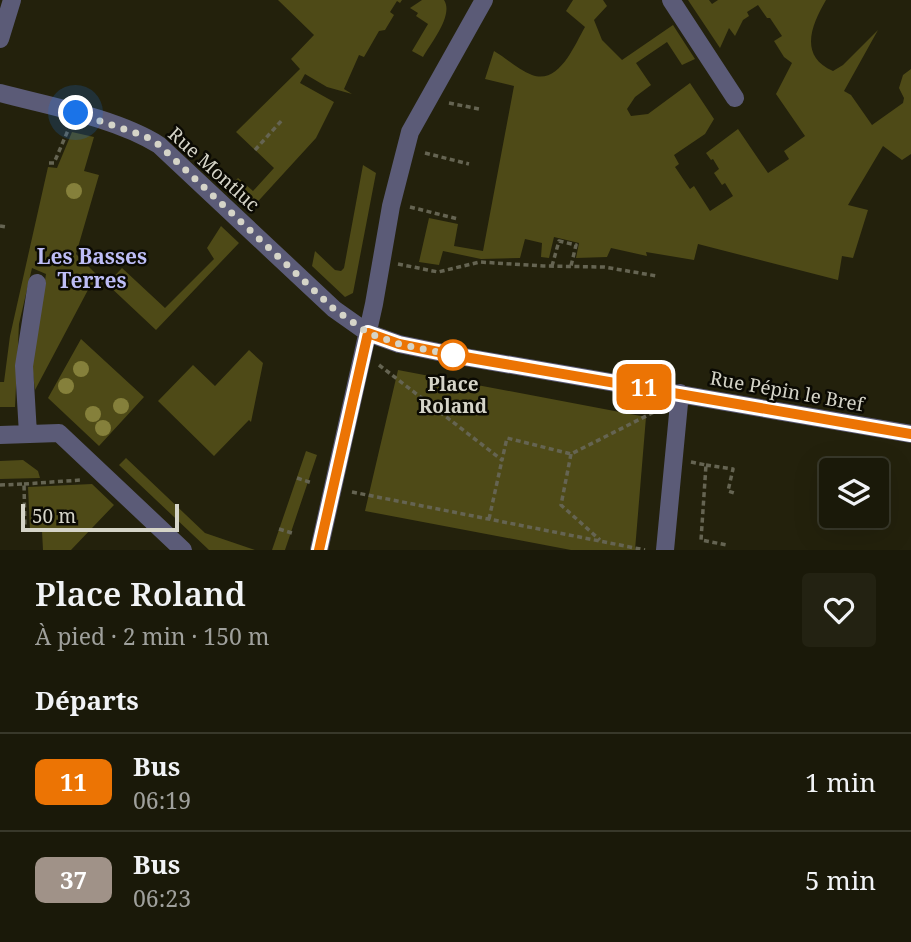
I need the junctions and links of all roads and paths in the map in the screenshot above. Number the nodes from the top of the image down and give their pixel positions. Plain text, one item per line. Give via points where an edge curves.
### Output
1 (12, 0) edge
2 (671, 0) edge
3 (477, 3) edge
4 (0, 39) edge
5 (0, 93) edge
6 (735, 98) dead end
7 (443, 102) dead end
8 (479, 109) dead end
9 (283, 119) dead end
10 (70, 126) dead end
11 (255, 150) dead end
12 (423, 153) dead end
13 (48, 163) dead end
14 (469, 164) dead end
15 (408, 206) dead end
16 (458, 219) dead end
17 (0, 226) edge
18 (6, 227) dead end
19 (396, 264) dead end
20 (552, 266) junction
21 (571, 266) junction
22 (657, 276) dead end
23 (37, 283) dead end
24 (368, 333) junction
25 (377, 363) dead end
26 (680, 393) junction
27 (658, 410) dead end
28 (28, 434) junction
29 (911, 434) edge
30 (0, 435) edge
31 (571, 454) junction
32 (502, 460) junction
33 (687, 462) dead end
34 (706, 465) junction
35 (297, 478) dead end
36 (91, 479) dead end
37 (312, 483) dead end
38 (24, 484) junction
39 (0, 485) edge
40 (346, 491) dead end
41 (737, 494) dead end
42 (489, 519) junction
43 (25, 529) dead end
44 (279, 529) dead end
45 (295, 534) dead end
46 (602, 541) junction
47 (727, 545) dead end
48 (183, 550) edge
49 (319, 550) edge
50 (645, 550) edge
51 (666, 550) edge

1 - 4 street
2 - 6 street
3 - 24 street via 410,132
5 - 24 street, Rue Montluc via 76,113 159,145 334,309
7 - 8 path
9 - 11 path
10 - 13 path via 54,163
12 - 14 path
15 - 16 path
17 - 18 path
19 - 20 path via 438,272 480,262
20 - 21 path
20 - 21 path via 559,241 576,245
21 - 22 path
23 - 28 street via 24,366
24 - 26 street, Rue Pépin le Bref via 453,355
24 - 49 street
25 - 32 path
26 - 29 street, Rue Pépin le Bref
26 - 51 street
27 - 31 path
28 - 30 street
28 - 48 street via 60,433
31 - 32 path via 507,439
31 - 46 path via 561,505
32 - 42 path
33 - 34 path
34 - 41 path via 733,469 727,491
34 - 47 path via 701,540
35 - 37 path
36 - 38 path
38 - 39 path
38 - 43 path
40 - 42 path
42 - 46 path
44 - 45 path
46 - 50 path

